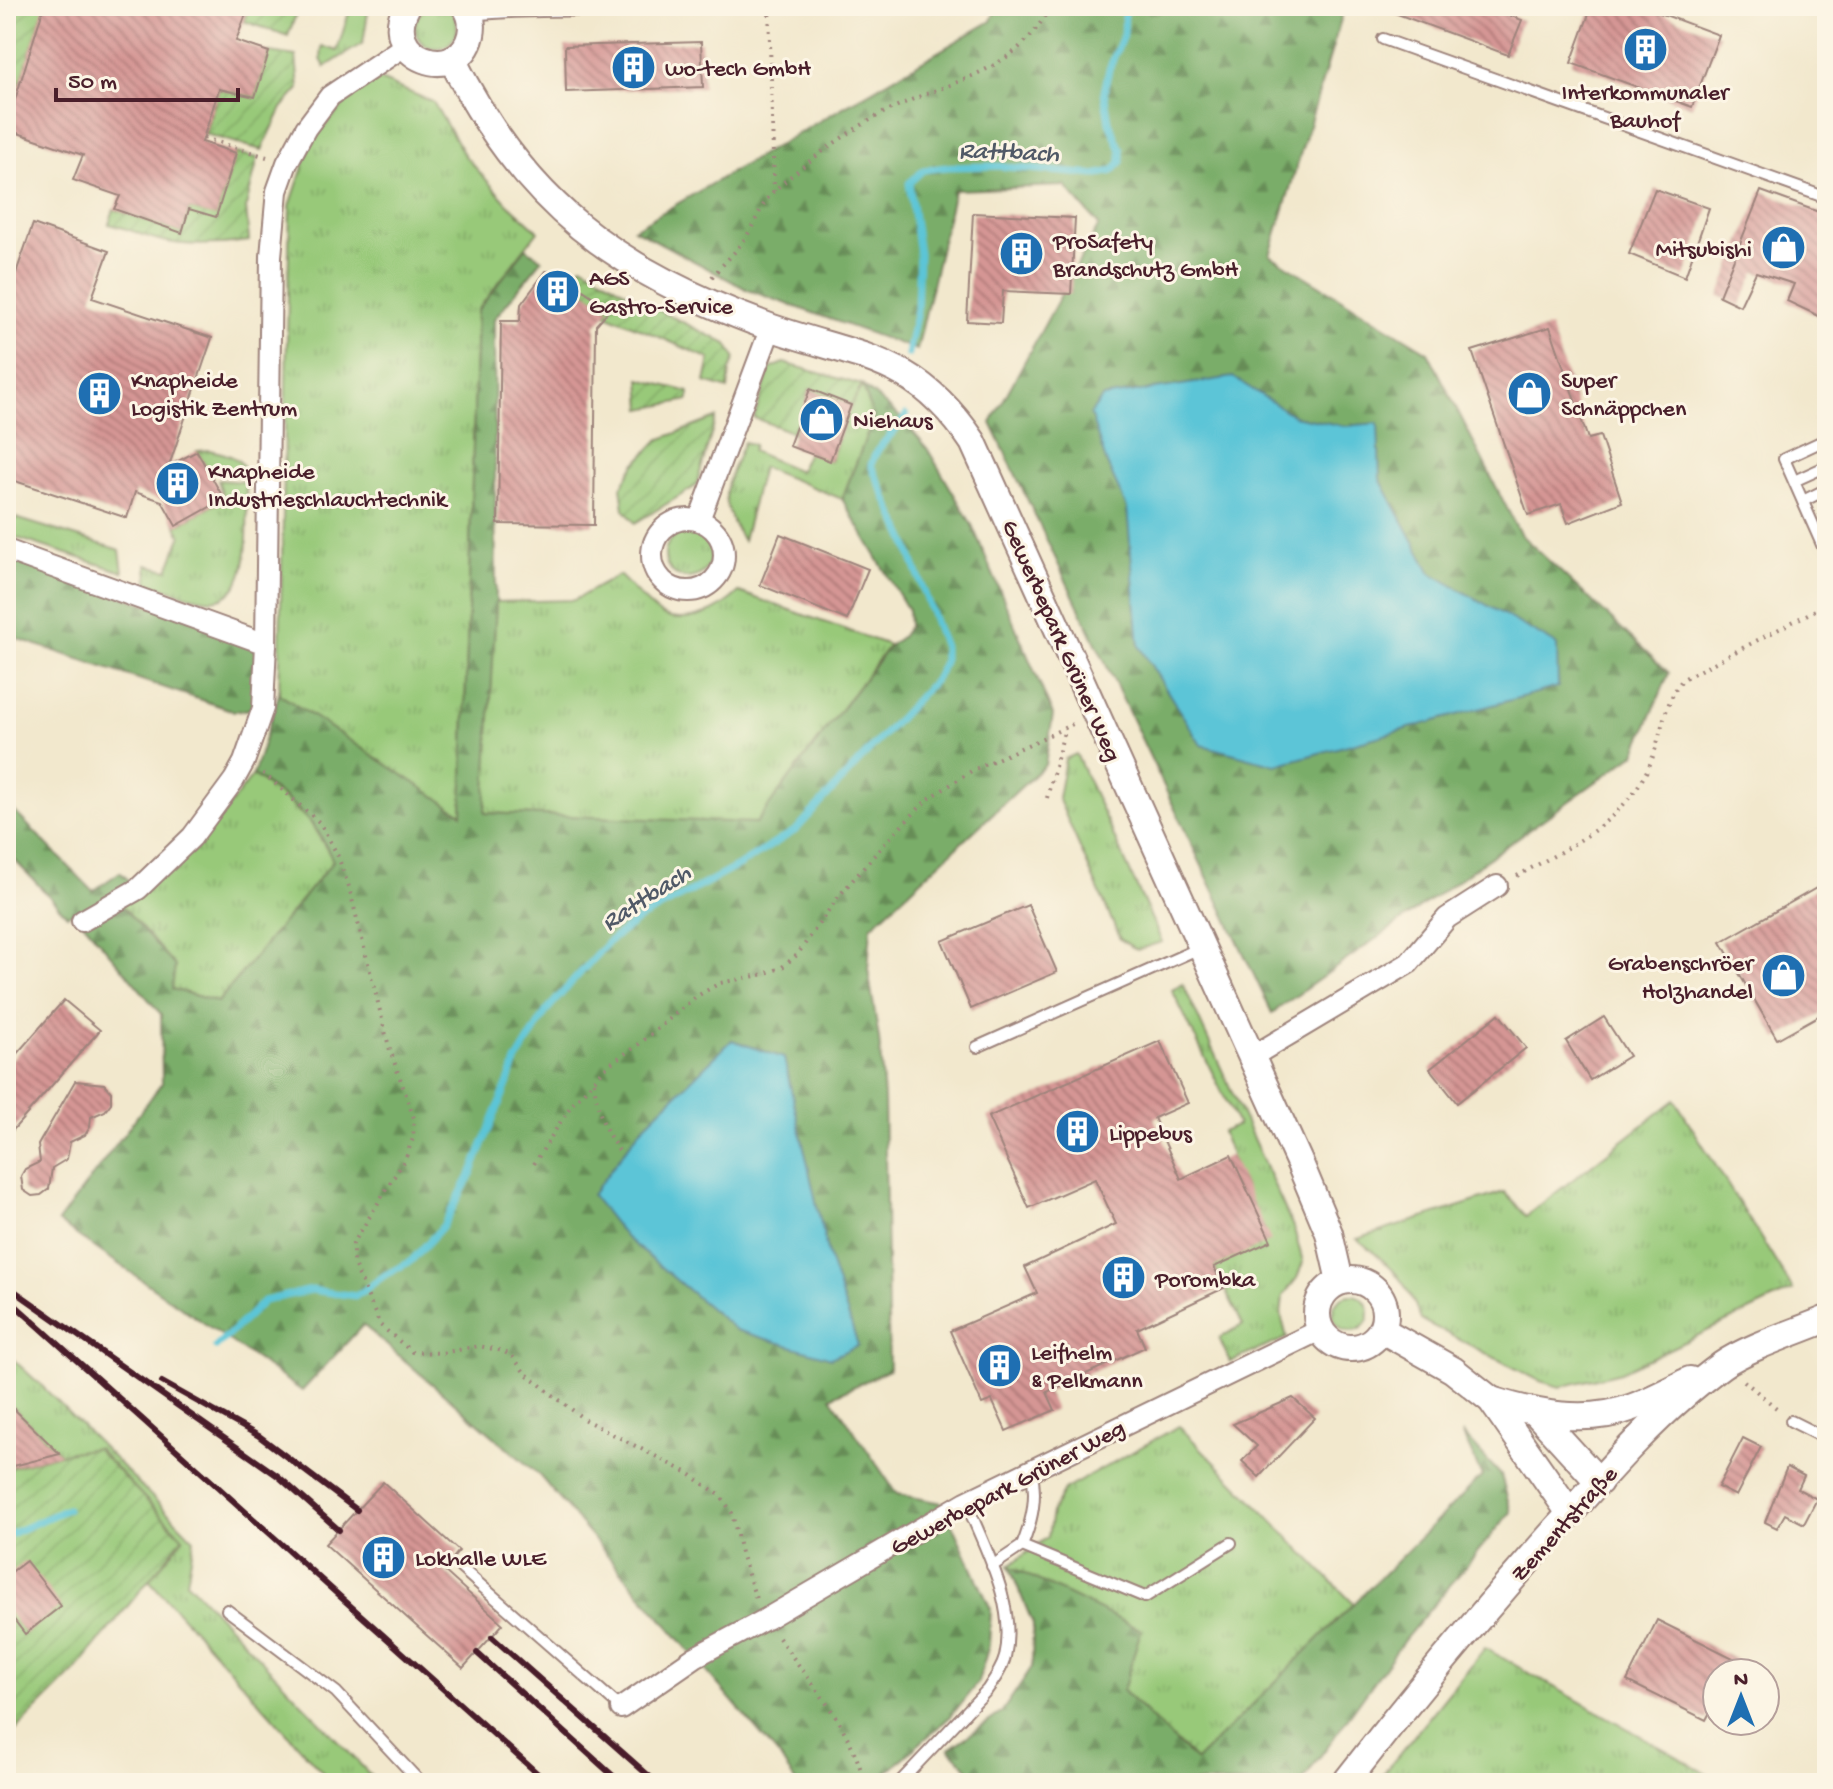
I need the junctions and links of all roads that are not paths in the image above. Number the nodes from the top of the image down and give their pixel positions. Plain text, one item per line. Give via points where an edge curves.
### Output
1 (407, 6) edge
2 (648, 6) edge
3 (468, 10) edge
4 (1383, 39) dead end
5 (406, 45) junction
6 (452, 59) junction
7 (1827, 198) edge
8 (771, 327) junction
9 (1827, 439) edge
10 (1827, 466) edge
11 (1794, 481) junction
12 (1827, 489) edge
13 (1803, 501) junction
14 (699, 520) dead end
15 (6, 550) edge
16 (1827, 556) edge
17 (266, 644) junction
18 (1497, 886) road end
19 (82, 921) dead end
20 (1203, 947) junction
21 (977, 1047) dead end
22 (1253, 1056) junction
23 (1340, 1281) junction
24 (1827, 1319) edge
25 (1320, 1330) junction
26 (1382, 1330) junction
27 (1724, 1364) junction
28 (1491, 1400) junction
29 (1538, 1415) junction
30 (1791, 1421) road end
31 (1827, 1439) edge
32 (1031, 1470) junction
33 (1599, 1482) junction
34 (966, 1502) junction
35 (1570, 1513) junction
36 (1231, 1543) dead end
37 (1022, 1546) junction
38 (992, 1566) junction
39 (461, 1568) dead end
40 (227, 1610) dead end
41 (621, 1708) joint
42 (421, 1783) edge
43 (899, 1783) edge
44 (1345, 1783) edge

1 - 5 street via 400,24
2 - 3 lane
3 - 6 street via 469,43
4 - 7 lane
5 - 6 street via 421,59
5 - 17 street via 330,96 306,128 277,191 271,256
6 - 8 street, Gewerbepark Grüner Weg via 494,134 534,185 591,238 699,300
8 - 14 street
8 - 20 street, Gewerbepark Grüner Weg via 869,356 933,392 956,417 973,442
9 - 11 lane via 1784,459
10 - 11 lane
11 - 13 lane
12 - 13 lane
13 - 16 lane
15 - 17 street
17 - 19 street via 263,708 244,762 215,809 138,889
18 - 22 street via 1447,918 1409,963
20 - 21 lane
20 - 22 street, Gewerbepark Grüner Weg
22 - 23 street, Gewerbepark Grüner Weg via 1329,1233
23 - 25 street via 1318,1301
23 - 26 street via 1356,1279 1382,1298
24 - 27 street, Zementstraße
25 - 26 street via 1343,1348 1372,1342
25 - 32 street, Gewerbepark Grüner Weg
26 - 28 street via 1453,1370
27 - 29 street via 1631,1408
27 - 33 street, Zementstraße via 1680,1400
28 - 29 street
28 - 35 street
29 - 33 street
30 - 31 lane
32 - 34 street, Gewerbepark Grüner Weg
32 - 37 lane via 1036,1488
33 - 35 street, Zementstraße
34 - 38 lane
34 - 41 street, Gewerbepark Grüner Weg via 695,1657
35 - 44 street, Zementstraße
36 - 37 lane via 1145,1597
37 - 38 lane
38 - 43 lane via 1007,1623 999,1673
39 - 41 lane
40 - 42 lane via 336,1692

